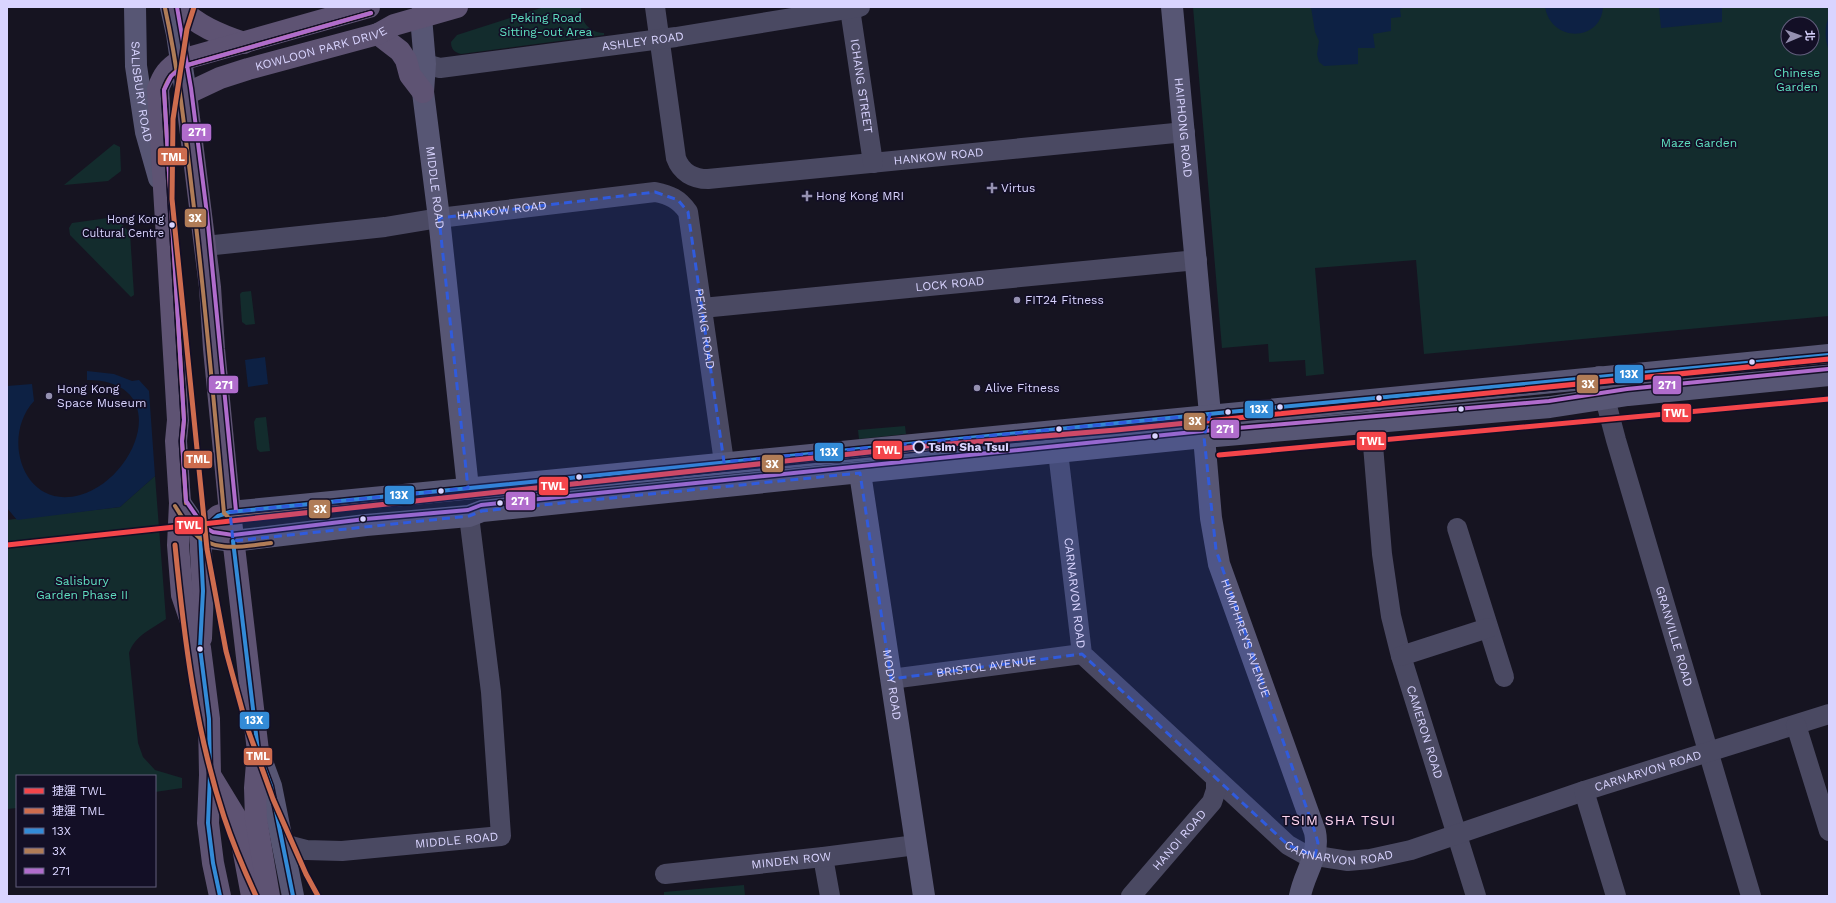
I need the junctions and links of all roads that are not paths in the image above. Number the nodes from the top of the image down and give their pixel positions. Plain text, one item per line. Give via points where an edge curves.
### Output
1 (135, 7) edge
2 (171, 7) edge
3 (179, 7) edge
4 (369, 7) edge
5 (457, 7) edge
6 (655, 7) edge
7 (1172, 7) edge
8 (855, 8) edge
9 (423, 12) edge
10 (378, 34) junction
11 (659, 39) junction
12 (244, 43) junction
13 (181, 60) junction
14 (425, 64) junction
15 (423, 92) junction
16 (186, 94) junction
17 (1185, 132) junction
18 (873, 163) junction
19 (165, 198) junction
20 (678, 200) joint
21 (439, 218) junction
22 (205, 246) junction
23 (1197, 260) junction
24 (702, 308) junction
25 (1829, 355) edge
26 (1829, 375) edge
27 (1599, 376) junction
28 (1604, 398) junction
29 (1210, 414) junction
30 (1371, 422) junction
31 (1204, 437) junction
32 (1058, 452) junction
33 (724, 462) junction
34 (860, 473) junction
35 (468, 488) junction
36 (180, 503) junction
37 (230, 512) junction
38 (469, 516) junction
39 (1457, 528) dead end
40 (200, 532) junction
41 (234, 541) junction
42 (1488, 628) junction
43 (200, 648) junction
44 (1082, 654) junction
45 (1401, 656) junction
46 (1504, 678) dead end
47 (890, 679) junction
48 (1829, 714) edge
49 (1796, 725) junction
50 (258, 751) junction
51 (1709, 751) junction
52 (210, 775) junction
53 (1216, 779) junction
54 (1584, 791) junction
55 (1829, 831) edge
56 (1456, 834) junction
57 (283, 844) junction
58 (916, 845) junction
59 (1314, 856) junction
60 (823, 858) junction
61 (665, 874) dead end
62 (220, 896) edge
63 (252, 896) edge
64 (269, 896) edge
65 (293, 896) edge
66 (830, 896) edge
67 (924, 896) edge
68 (1131, 896) edge
69 (1300, 896) edge
70 (1476, 896) edge
71 (1616, 896) edge
72 (1751, 896) edge

1 - 19 main road, SALISBURY ROAD via 136,66 142,111
2 - 13 main road
3 - 12 main road via 209,29
4 - 12 main road
5 - 9 main road, KOWLOON PARK DRIVE
6 - 11 street
7 - 17 main road, HAIPHONG ROAD
8 - 11 street, ASHLEY ROAD
8 - 18 street, ICHANG STREET
9 - 10 main road, KOWLOON PARK DRIVE
9 - 14 main road, MIDDLE ROAD
10 - 15 main road via 400,51 406,60 410,75
10 - 16 main road, KOWLOON PARK DRIVE via 248,69 220,78
11 - 14 street, ASHLEY ROAD via 440,68
11 - 18 street, HANKOW ROAD via 676,158 682,168 692,176 708,179
12 - 13 main road
13 - 16 main road
13 - 19 main road, SALISBURY ROAD via 169,68 158,89
14 - 15 main road, MIDDLE ROAD
15 - 21 main road, MIDDLE ROAD
16 - 22 main road
17 - 18 street, HANKOW ROAD
17 - 23 main road, HAIPHONG ROAD
19 - 36 main road, SALISBURY ROAD via 178,420 176,441
20 - 21 street, HANKOW ROAD via 668,194 655,192
20 - 24 street, PEKING ROAD via 688,212
21 - 22 street, HANKOW ROAD via 385,227
21 - 35 main road, MIDDLE ROAD
22 - 37 main road
23 - 24 street, LOCK ROAD
23 - 29 main road, HAIPHONG ROAD
24 - 33 street, PEKING ROAD
25 - 27 main road
26 - 28 main road
27 - 28 street, GRANVILLE ROAD
27 - 29 main road
28 - 30 main road via 1550,407
28 - 51 street, GRANVILLE ROAD
29 - 31 main road, HUMPHREYS AVENUE
29 - 33 main road
30 - 31 main road
30 - 45 street, CAMERON ROAD via 1382,562
31 - 32 main road
31 - 59 main road, HUMPHREYS AVENUE via 1216,550 1315,832 1318,843
32 - 34 main road
32 - 44 street, CARNARVON ROAD
33 - 35 main road
34 - 38 main road via 482,511
34 - 47 main road, MODY ROAD
35 - 37 main road
36 - 40 main road
36 - 43 main road, SALISBURY ROAD via 178,545 182,595
37 - 40 main road via 218,516
37 - 41 main road
38 - 41 main road
38 - 57 street, MIDDLE ROAD via 491,692 501,836 342,851 306,850
39 - 42 street
40 - 41 main road via 211,538
40 - 43 main road via 203,591
41 - 50 main road
42 - 45 street
42 - 46 street
43 - 52 main road, SALISBURY ROAD via 209,719
44 - 47 street, BRISTOL AVENUE
44 - 53 street, CARNARVON ROAD
45 - 56 street, CAMERON ROAD
47 - 58 main road, MODY ROAD
48 - 49 street, CARNARVON ROAD
49 - 51 street, CARNARVON ROAD
49 - 55 street
50 - 57 main road via 271,786
50 - 64 main road via 256,819
51 - 54 street, CARNARVON ROAD
51 - 72 street, GRANVILLE ROAD
52 - 62 main road, SALISBURY ROAD via 208,823
52 - 63 main road via 238,821
53 - 59 street, CARNARVON ROAD via 1288,845 1304,854
53 - 68 street, HANOI ROAD via 1212,802
54 - 56 street, CARNARVON ROAD
54 - 71 street
56 - 59 street, CARNARVON ROAD via 1411,850 1370,860 1348,861
56 - 70 street, CAMERON ROAD
57 - 65 main road
58 - 60 street, MINDEN ROW
58 - 67 main road, MODY ROAD
59 - 69 main road, HUMPHREYS AVENUE
60 - 61 street, MINDEN ROW via 686,878
60 - 66 street

